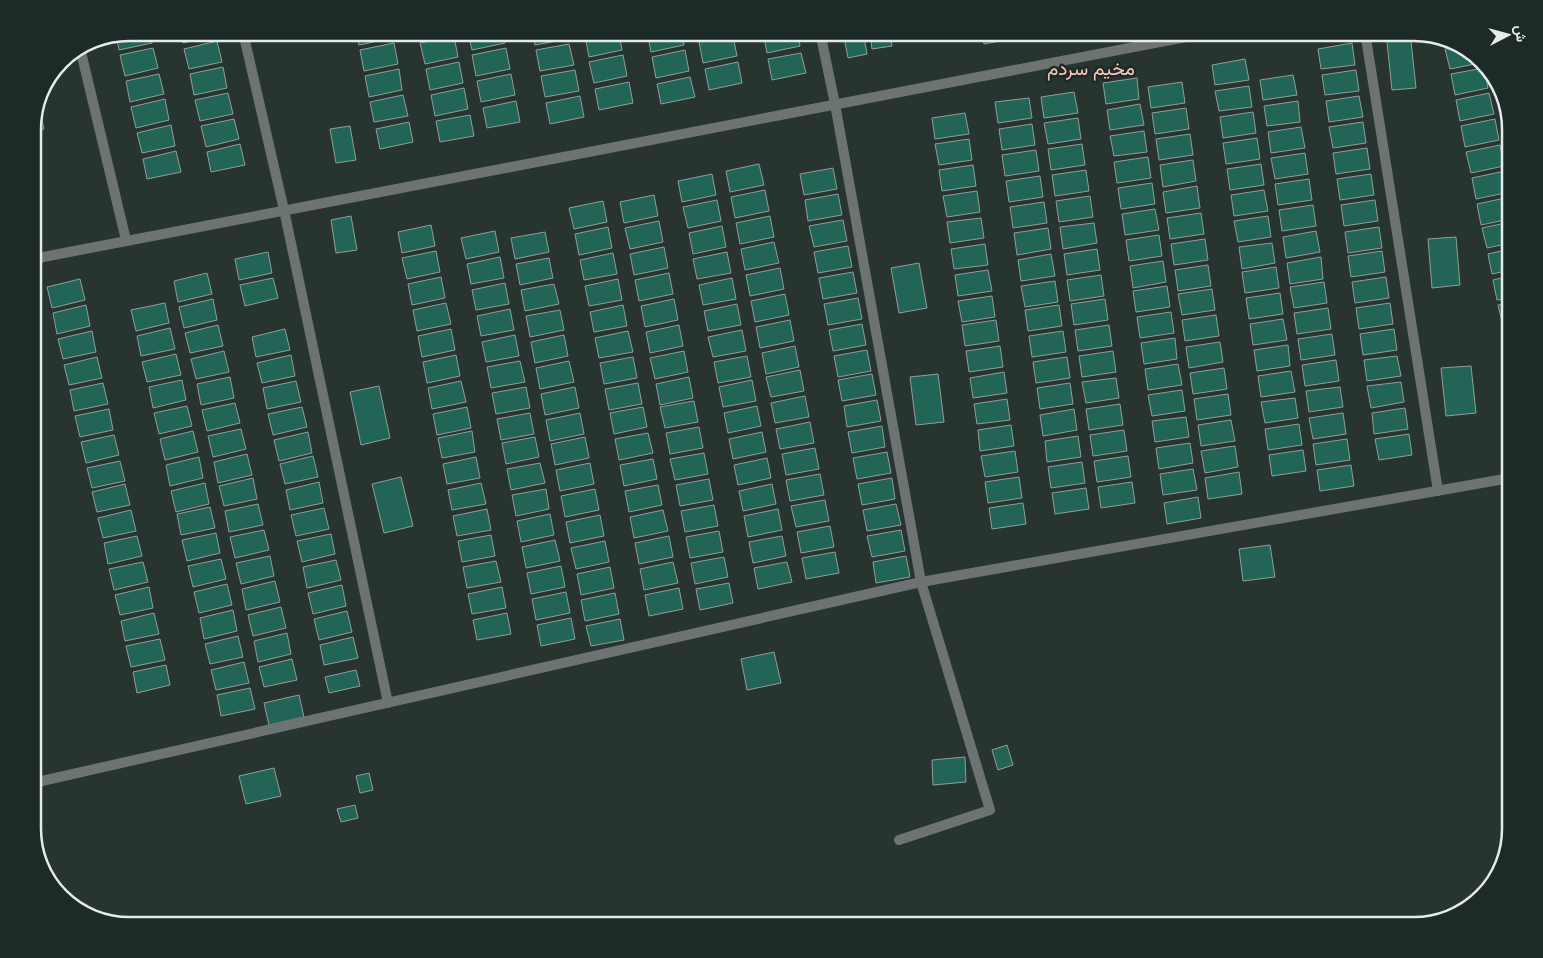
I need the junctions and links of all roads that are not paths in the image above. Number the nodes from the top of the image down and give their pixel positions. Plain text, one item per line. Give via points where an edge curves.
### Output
1 (245, 41) edge
2 (822, 41) edge
3 (1165, 41) edge
4 (1366, 41) edge
5 (82, 55) edge
6 (835, 104) junction
7 (284, 210) junction
8 (126, 240) junction
9 (41, 257) edge
10 (1502, 479) edge
11 (1438, 491) junction
12 (921, 582) junction
13 (388, 702) junction
14 (41, 782) edge
15 (899, 840) dead end

1 - 7 lane
2 - 6 lane
3 - 6 lane
4 - 11 lane
5 - 8 lane
6 - 7 lane
6 - 12 lane
7 - 8 lane
7 - 13 lane
8 - 9 lane
10 - 11 lane
11 - 12 lane
12 - 13 lane
12 - 15 lane via 990,810
13 - 14 lane

